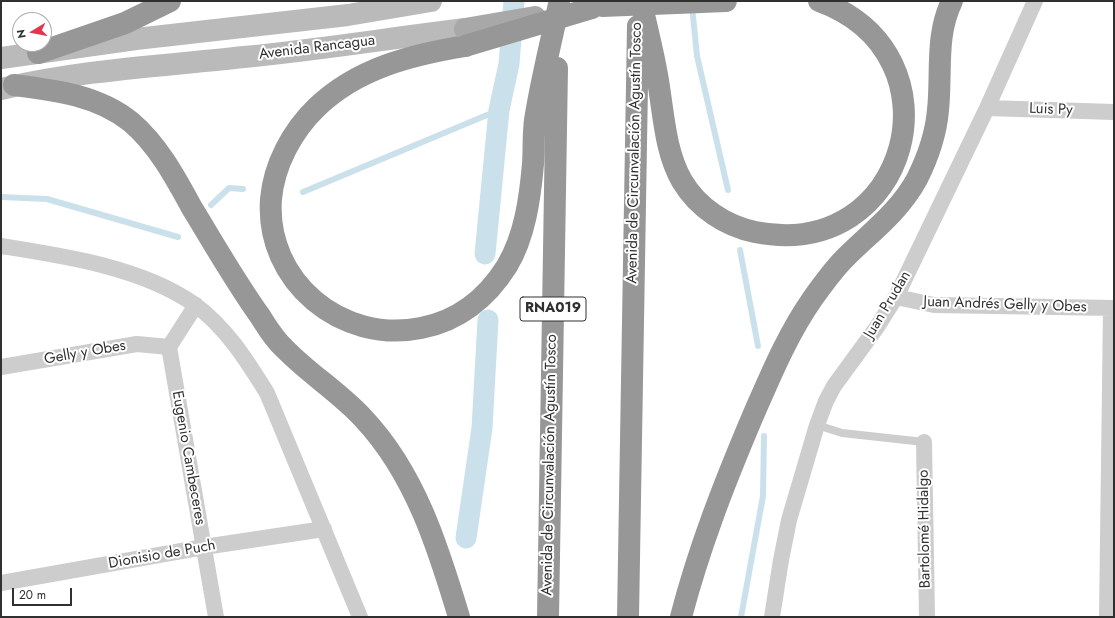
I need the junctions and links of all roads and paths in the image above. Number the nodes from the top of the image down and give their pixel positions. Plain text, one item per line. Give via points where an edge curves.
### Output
1 (170, 1) edge
2 (431, 1) edge
3 (633, 1) edge
4 (640, 1) edge
5 (727, 1) edge
6 (819, 1) edge
7 (952, 1) edge
8 (1035, 1) edge
9 (559, 3) edge
10 (597, 7) junction
11 (465, 37) junction
12 (38, 53) junction
13 (1, 58) edge
14 (8, 87) edge
15 (987, 108) junction
16 (1114, 112) edge
17 (1, 246) edge
18 (896, 297) junction
19 (196, 305) junction
20 (1112, 308) edge
21 (169, 347) junction
22 (1, 367) edge
23 (816, 426) junction
24 (924, 442) joint
25 (1111, 473) edge
26 (324, 529) junction
27 (204, 547) junction
28 (1, 583) edge
29 (1110, 609) edge
30 (216, 617) edge
31 (360, 617) edge
32 (459, 617) edge
33 (548, 617) edge
34 (628, 617) edge
35 (681, 617) edge
36 (772, 617) edge
37 (926, 617) edge

1 - 12 highway via 125,23
2 - 12 main road, Avenida Rancagua via 348,15
3 - 10 main road, bridge
4 - 6 highway via 659,87 668,143 682,181 704,207 722,220 750,231 785,236 804,234 840,224 861,209 882,187 892,170 904,129 901,88 886,51 874,36 852,17
4 - 34 highway, Avenida de Circunvalación Agustín Tosco via 635,96
5 - 10 highway, bridge
7 - 35 highway via 940,42 938,109 935,132 927,156 906,197 883,225 845,258 828,277 788,337 714,510
8 - 15 street, Juan Prudan
9 - 11 highway via 535,122 533,166 524,223 516,246 498,279 469,308 451,319 430,326 408,331 384,331 363,328 344,321 309,298 283,261 276,240 271,200 280,160 290,140 317,106 354,79 397,60
9 - 33 highway, Avenida de Circunvalación Agustín Tosco / RNA019 via 555,109
10 - 11 highway, bridge
11 - 14 main road, Avenida Rancagua via 143,67 54,78
12 - 13 main road, Avenida Rancagua
14 - 32 highway via 72,94 94,101 130,121 146,137 174,176 245,295 271,333 299,363 351,405 391,453 421,507
15 - 16 street, Luis Py
15 - 18 street, Juan Prudan
17 - 19 street via 82,261 153,280
18 - 20 street, Juan Andrés Gelly y Obes via 934,305
18 - 23 street, Juan Prudan via 834,386
19 - 21 street
19 - 26 street via 247,360 267,393
20 - 25 street
21 - 22 street, Gelly y Obes via 137,344
21 - 27 street, Eugenio Cambeceres
23 - 24 lane via 842,433
23 - 36 street, Juan Prudan via 789,520
24 - 37 street, Bartolomé Hidalgo
25 - 29 street
26 - 27 street, Dionisio de Puch
26 - 31 street
27 - 28 street, Dionisio de Puch
27 - 30 street, Eugenio Cambeceres

